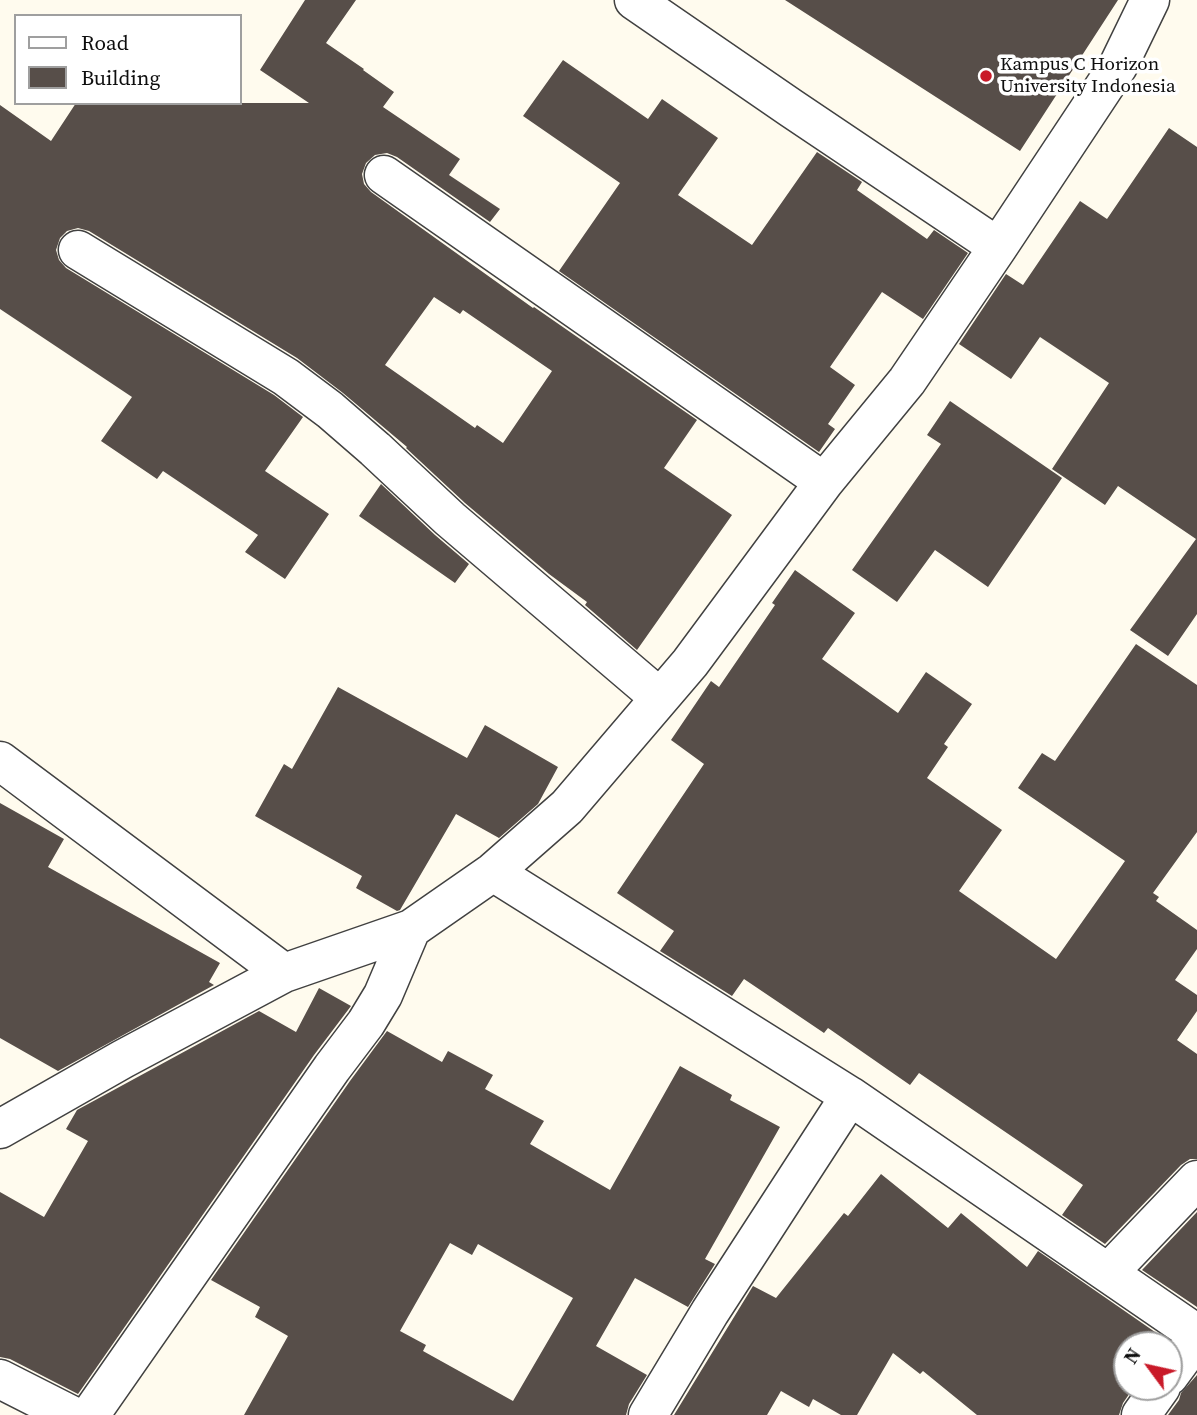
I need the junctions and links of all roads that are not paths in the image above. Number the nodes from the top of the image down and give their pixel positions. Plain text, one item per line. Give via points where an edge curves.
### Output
1 (634, 0) edge
2 (1150, 0) edge
3 (384, 175) dead end
4 (998, 247) junction
5 (78, 250) dead end
6 (824, 482) junction
7 (660, 698) junction
8 (0, 761) edge
9 (493, 872) junction
10 (411, 929) junction
11 (284, 973) junction
12 (850, 1096) junction
13 (0, 1129) edge
14 (1197, 1180) edge
15 (1109, 1272) junction
16 (1197, 1336) edge
17 (1183, 1356) edge
18 (0, 1379) edge
19 (71, 1415) edge
20 (90, 1415) edge
21 (648, 1415) edge

1 - 4 street
2 - 4 street via 1118,66
3 - 6 street
4 - 6 street via 907,381
5 - 7 street via 285,377 330,410
6 - 7 street
7 - 9 street via 568,807
8 - 11 street
9 - 10 street
9 - 12 street
10 - 11 street
10 - 20 street via 366,1023
11 - 13 street
12 - 15 street
12 - 21 street
14 - 15 street
15 - 16 street
16 - 17 street
18 - 19 street

